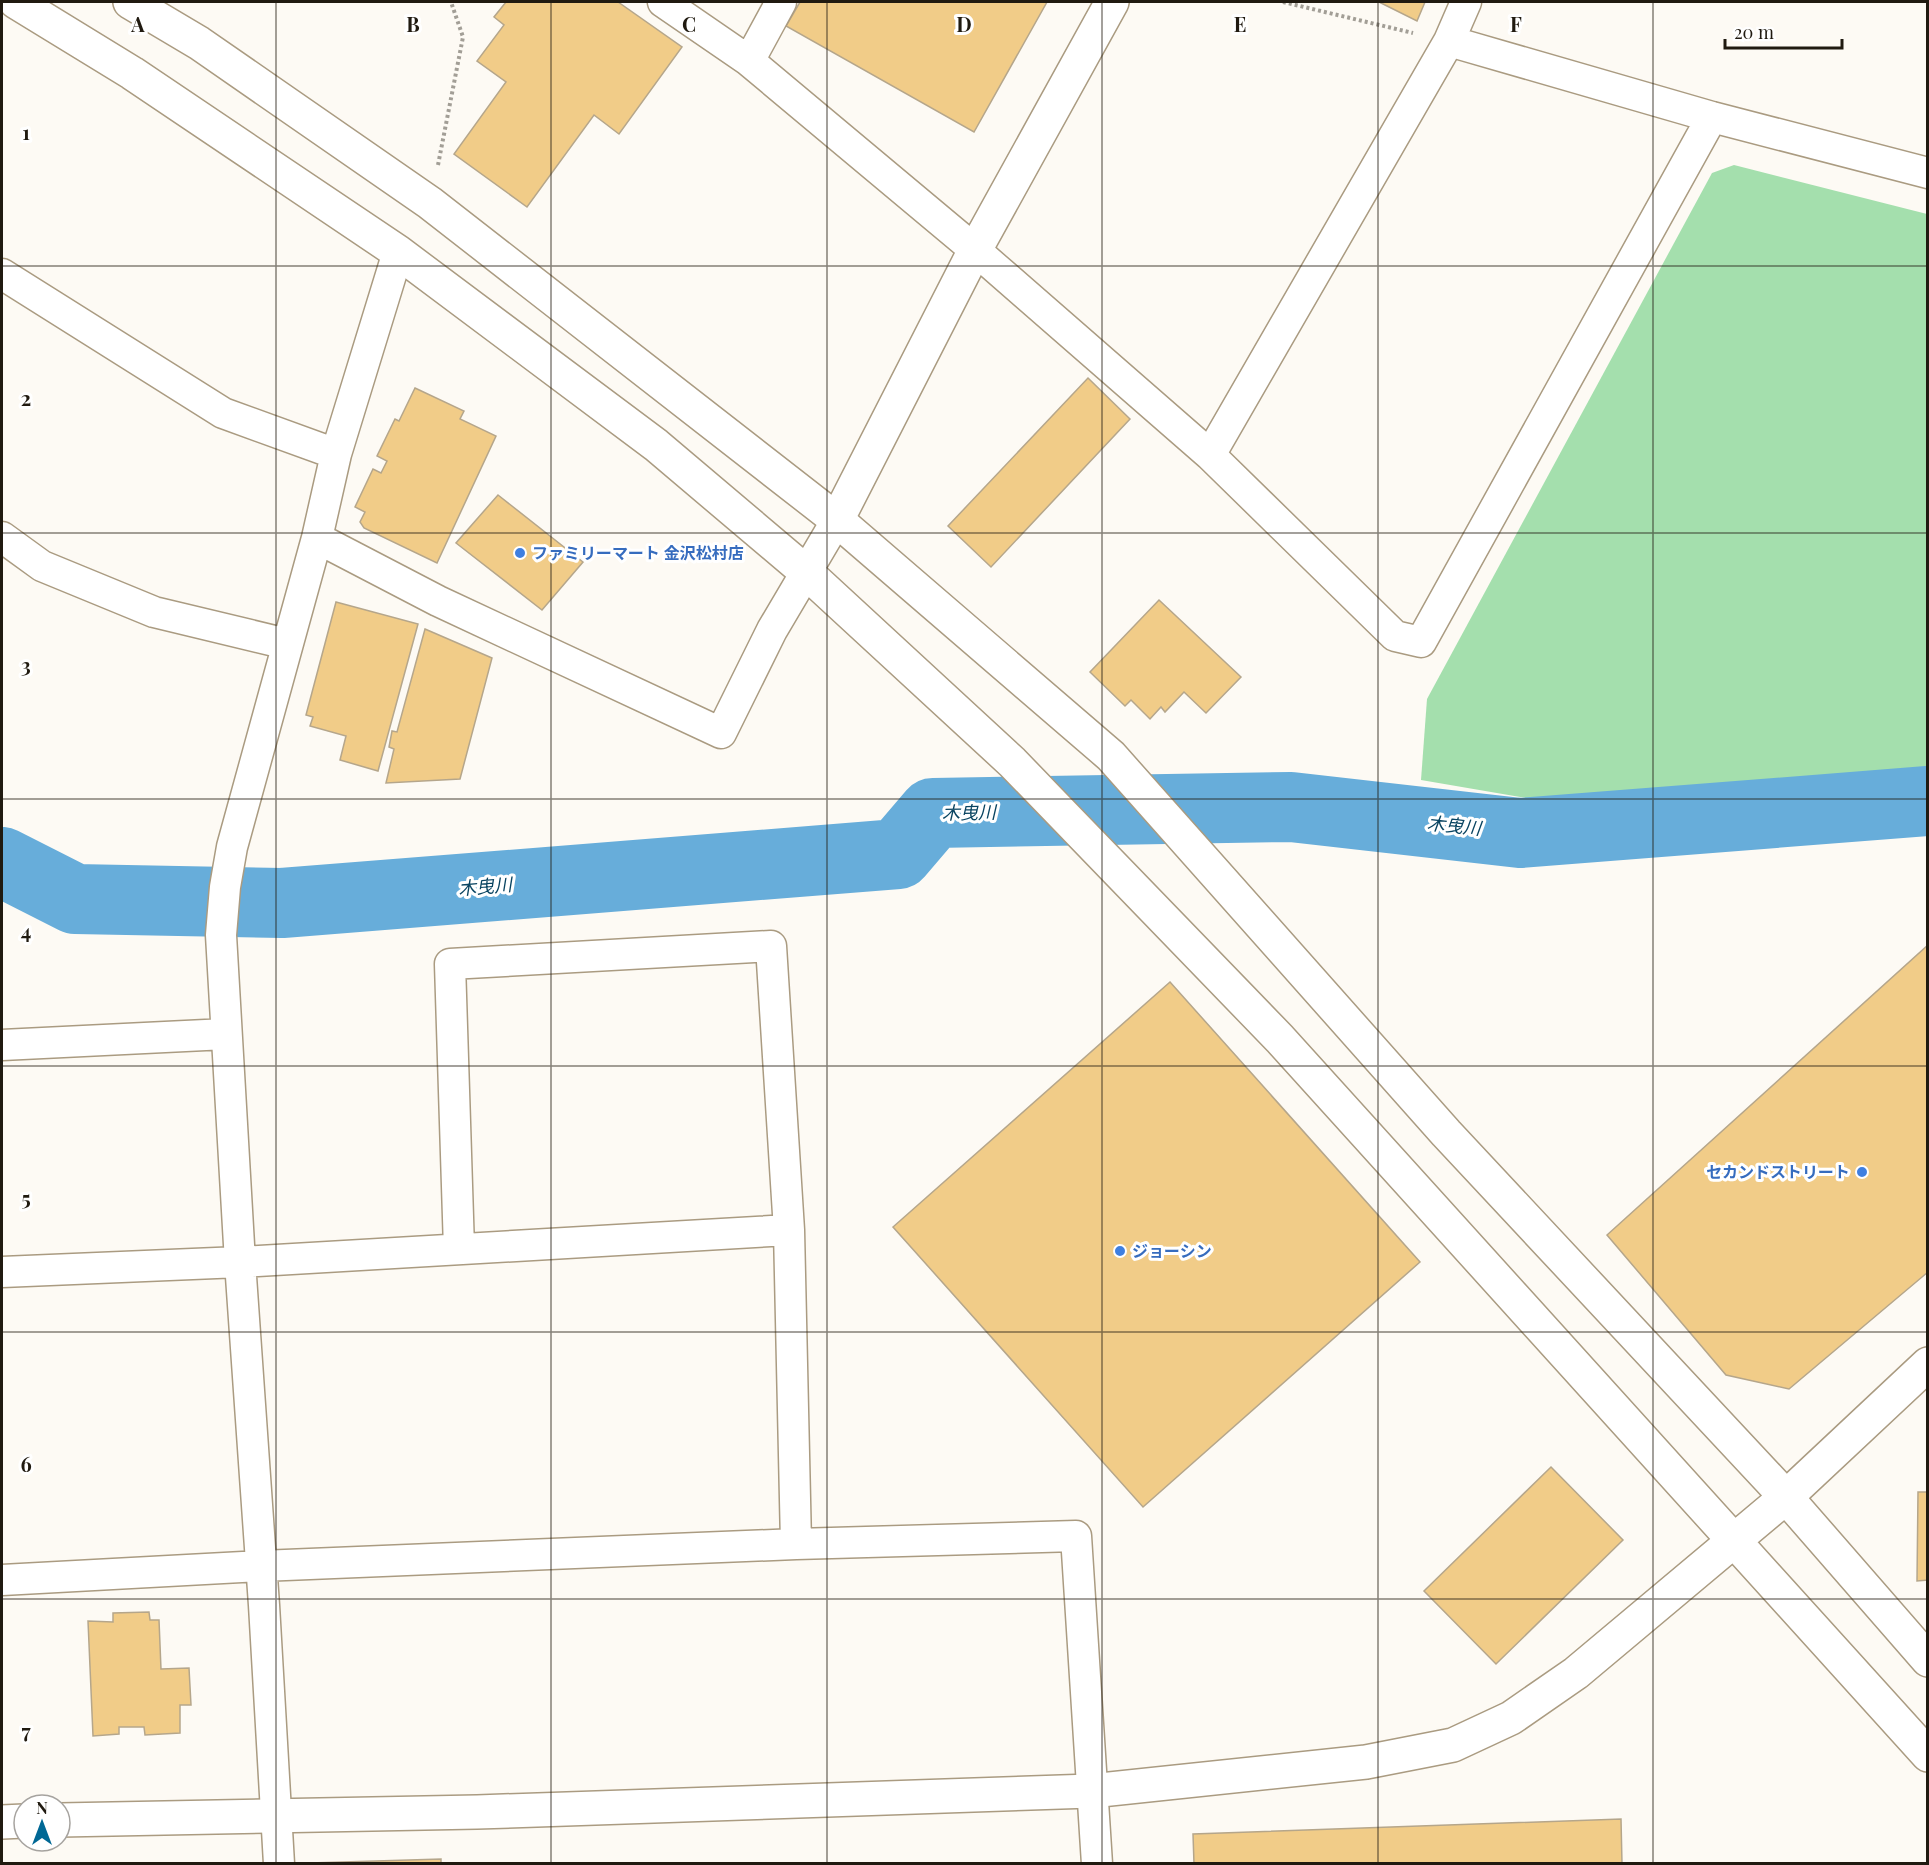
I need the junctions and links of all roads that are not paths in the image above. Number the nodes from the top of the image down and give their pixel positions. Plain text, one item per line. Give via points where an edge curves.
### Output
1 (16, 2) edge
2 (130, 2) edge
3 (663, 2) edge
4 (781, 2) edge
5 (1112, 2) edge
6 (1466, 2) edge
7 (1449, 41) junction
8 (749, 61) junction
9 (1712, 117) junction
10 (1928, 173) edge
11 (975, 250) junction
12 (399, 252) junction
13 (2, 274) edge
14 (336, 454) junction
15 (1210, 455) junction
16 (837, 520) junction
17 (2, 537) edge
18 (317, 538) junction
19 (806, 572) junction
20 (288, 644) junction
21 (226, 1034) junction
22 (2, 1045) edge
23 (789, 1230) junction
24 (459, 1249) junction
25 (240, 1262) junction
26 (2, 1272) edge
27 (1928, 1364) edge
28 (1785, 1497) junction
29 (1733, 1542) junction
30 (796, 1544) junction
31 (261, 1566) junction
32 (2, 1580) edge
33 (1928, 1660) edge
34 (1928, 1755) edge
35 (1091, 1791) junction
36 (278, 1815) junction
37 (72, 1820) edge
38 (279, 1863) edge
39 (1097, 1863) edge

1 - 12 street via 132,73
2 - 16 street via 199,43 430,203
3 - 8 street
4 - 8 street
5 - 11 street
6 - 7 street
7 - 9 street
7 - 15 street
8 - 11 street
9 - 10 street
9 - 15 street via 1421,642 1395,636
11 - 15 street
11 - 16 street
12 - 14 street
12 - 19 street via 656,445
13 - 14 street via 223,413
14 - 18 street
16 - 19 street
16 - 28 street via 1111,756 1446,1133
17 - 20 street via 42,566 154,612
18 - 19 street via 438,601 722,733 772,630
18 - 20 street
19 - 29 street via 1012,762 1280,1039
20 - 21 street via 232,847 225,887 221,935
21 - 22 street
21 - 25 street
23 - 24 street
23 - 24 street via 771,946 450,964
23 - 30 street
24 - 25 street
25 - 26 street
25 - 31 street
27 - 28 street
28 - 29 street
28 - 33 street
29 - 34 street
29 - 35 street via 1576,1673 1511,1718 1453,1745 1366,1762
30 - 31 street
30 - 35 street via 1077,1536
31 - 32 street
31 - 36 street
35 - 36 street
35 - 39 street
36 - 37 street
36 - 38 street

